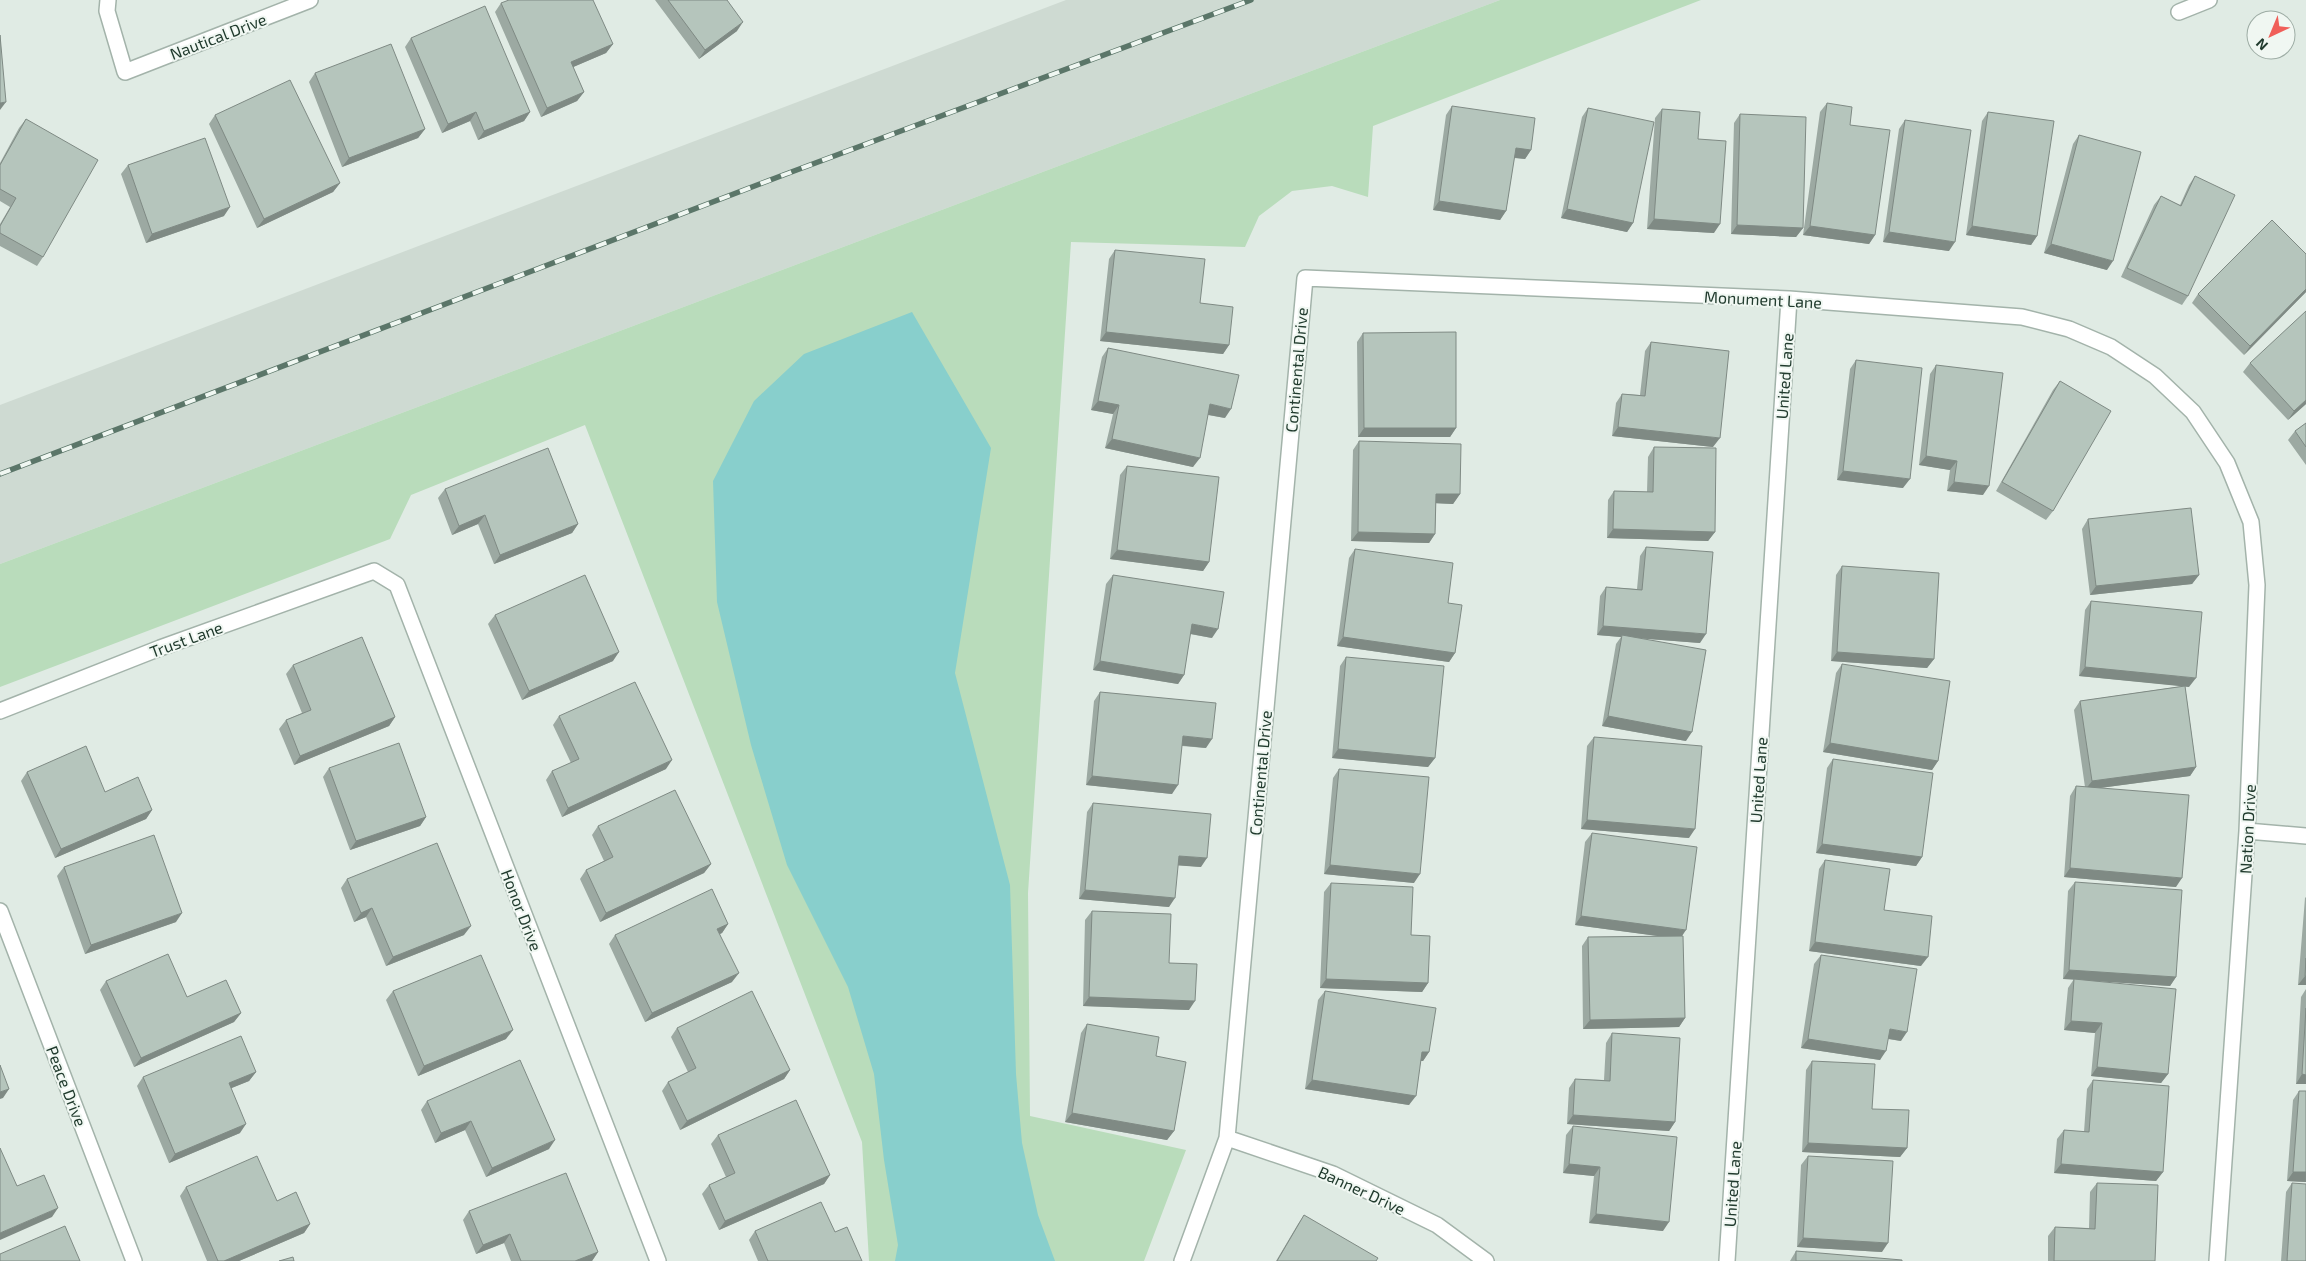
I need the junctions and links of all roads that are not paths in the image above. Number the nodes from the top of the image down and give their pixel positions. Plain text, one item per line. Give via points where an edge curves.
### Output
1 (108, 0) edge
2 (310, 0) edge
3 (2209, 0) edge
4 (2179, 12) dead end
5 (1304, 278) joint
6 (1789, 299) junction
7 (2193, 412) joint
8 (374, 571) joint
9 (0, 711) edge
10 (2247, 831) junction
11 (2306, 836) edge
12 (0, 911) edge
13 (1227, 1138) junction
14 (134, 1261) edge
15 (658, 1261) edge
16 (1182, 1261) edge
17 (1486, 1261) edge
18 (1727, 1261) edge
19 (2217, 1261) edge

1 - 2 street, Nautical Drive via 107,11 125,72
3 - 4 street
5 - 6 street, Monument Lane
5 - 13 street, Continental Drive
6 - 7 street, Monument Lane via 2022,317 2069,329 2111,347 2155,376
6 - 18 street, United Lane
7 - 10 street, Nation Drive via 2227,463 2250,522 2257,585
8 - 9 street, Trust Lane via 160,648
8 - 15 street, Honor Drive via 397,585
10 - 11 street
10 - 19 street, Nation Drive
12 - 14 street, Peace Drive
13 - 16 street, Continental Drive
13 - 17 street, Banner Drive via 1333,1174 1437,1225

